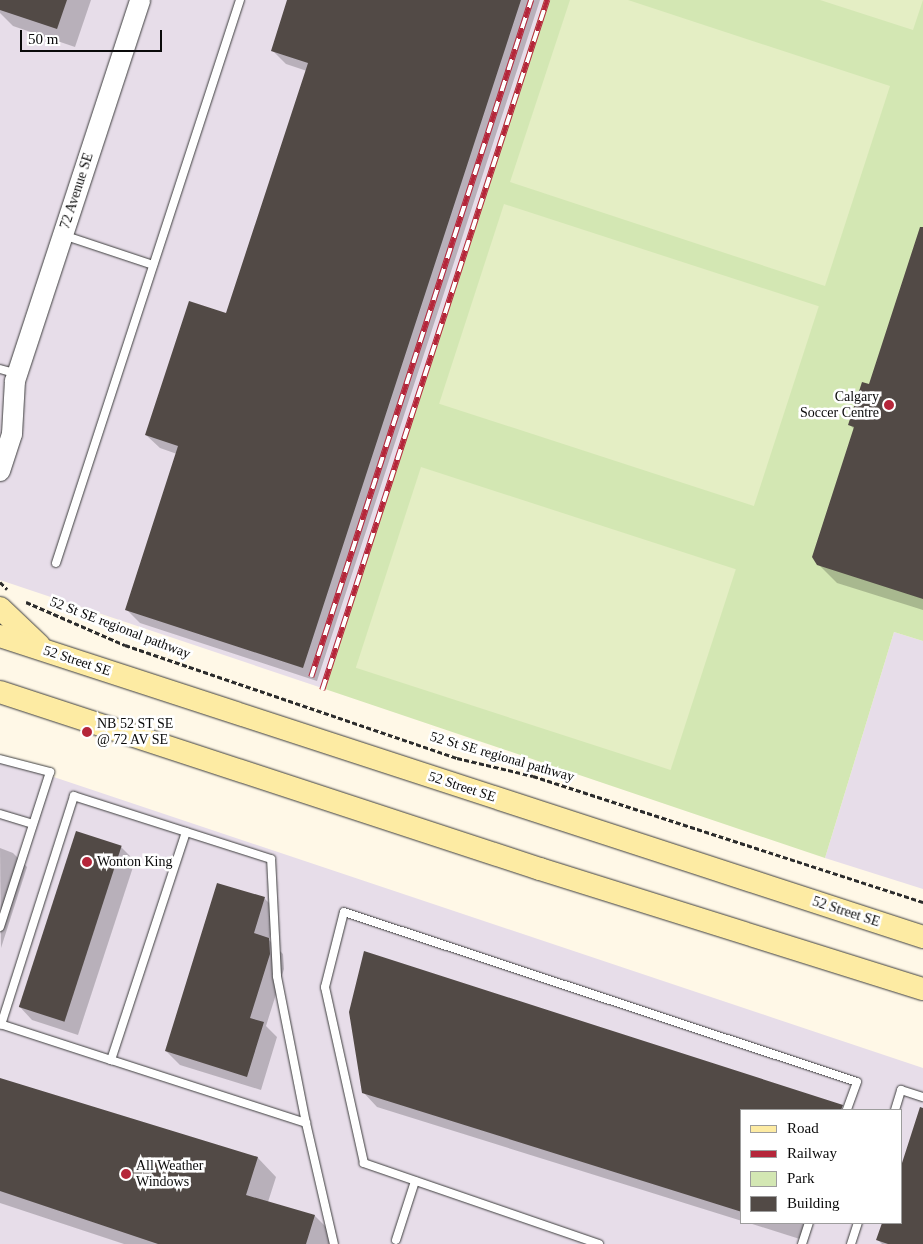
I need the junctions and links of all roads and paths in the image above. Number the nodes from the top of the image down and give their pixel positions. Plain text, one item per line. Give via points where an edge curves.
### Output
1 (140, 0) edge
2 (240, 0) edge
3 (62, 235) junction
4 (154, 265) junction
5 (11, 375) edge
6 (0, 402) edge
7 (0, 472) edge
8 (56, 563) dead end
9 (0, 582) edge
10 (21, 600) dead end
11 (7, 601) edge
12 (0, 636) edge
13 (46, 651) junction
14 (0, 692) edge
15 (0, 759) edge
16 (0, 814) edge
17 (33, 824) junction
18 (186, 832) junction
19 (923, 902) edge
20 (0, 927) edge
21 (923, 937) edge
22 (923, 989) edge
23 (0, 1024) edge
24 (111, 1060) junction
25 (923, 1097) edge
26 (847, 1109) edge
27 (895, 1109) edge
28 (306, 1123) junction
29 (415, 1181) junction
30 (809, 1224) edge
31 (858, 1224) edge
32 (396, 1240) dead end
33 (334, 1244) edge
34 (599, 1244) edge
35 (802, 1244) edge
36 (851, 1244) edge

1 - 3 street, 72 Avenue SE
2 - 4 lane
3 - 4 lane
3 - 5 street, 72 Avenue SE
4 - 8 lane
5 - 6 street, 72 Avenue SE
5 - 7 street, 72 Avenue SE via 12,434
9 - 11 path
10 - 19 path, 52 St SE regional pathway via 125,645 457,758 542,779
11 - 13 main road
12 - 13 main road, 52 Street SE
13 - 21 main road, 52 Street SE
14 - 22 main road via 540,869
15 - 17 lane via 50,772
16 - 17 lane
17 - 20 lane
18 - 23 lane via 74,796
18 - 24 lane
18 - 28 lane via 271,858 278,976
23 - 24 lane
24 - 28 lane
25 - 27 lane via 901,1090
26 - 29 lane via 857,1082 344,912 325,987 364,1163
28 - 33 lane
29 - 32 lane
29 - 34 lane
30 - 35 lane
31 - 36 lane

